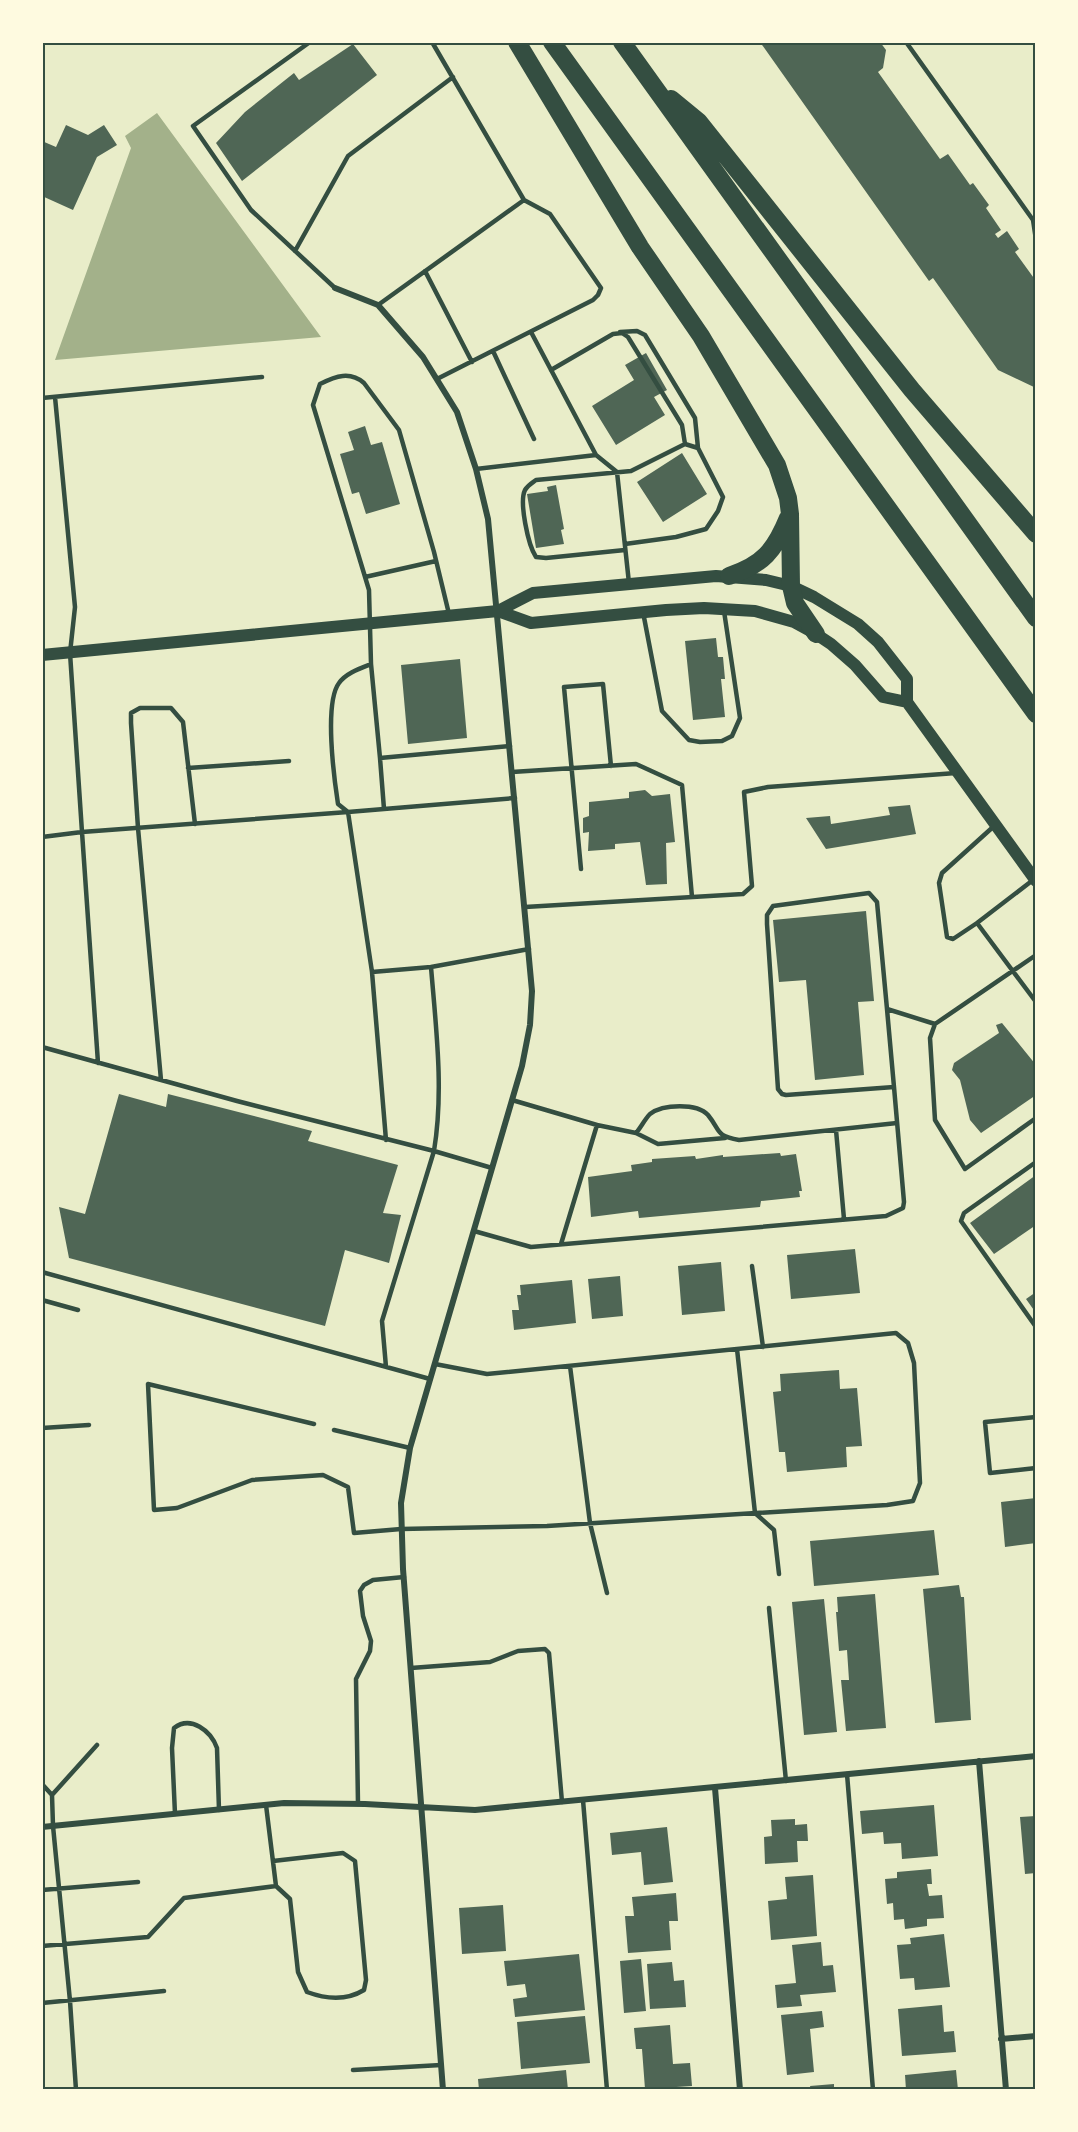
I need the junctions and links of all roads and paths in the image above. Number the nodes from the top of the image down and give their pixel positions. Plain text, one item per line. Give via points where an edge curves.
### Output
1 (310, 42) edge
2 (432, 42) edge
3 (517, 42) edge
4 (552, 42) edge
5 (622, 42) edge
6 (906, 42) edge
7 (453, 77) junction
8 (650, 80) junction
9 (524, 200) junction
10 (1034, 221) edge
11 (1036, 240) edge
12 (295, 251) junction
13 (425, 271) junction
14 (335, 288) joint
15 (378, 305) junction
16 (531, 332) junction
17 (619, 332) junction
18 (493, 351) junction
19 (472, 362) junction
20 (551, 370) junction
21 (262, 377) dead end
22 (437, 379) junction
23 (55, 397) junction
24 (42, 398) edge
25 (534, 439) dead end
26 (685, 444) junction
27 (698, 448) junction
28 (596, 455) junction
29 (476, 469) junction
30 (617, 472) junction
31 (790, 514) junction
32 (1036, 534) edge
33 (625, 547) junction
34 (436, 561) junction
35 (729, 576) junction
36 (366, 578) junction
37 (629, 584) junction
38 (791, 586) junction
39 (724, 609) junction
40 (498, 611) junction
41 (643, 612) junction
42 (449, 616) junction
43 (1036, 618) edge
44 (369, 624) junction
45 (816, 634) junction
46 (70, 653) junction
47 (42, 655) edge
48 (371, 664) junction
49 (907, 702) junction
50 (1036, 714) edge
51 (510, 746) junction
52 (380, 758) junction
53 (289, 761) dead end
54 (610, 766) junction
55 (188, 768) junction
56 (572, 768) junction
57 (512, 772) junction
58 (958, 773) junction
59 (515, 798) junction
60 (384, 809) junction
61 (348, 812) junction
62 (195, 824) junction
63 (995, 825) junction
64 (138, 828) junction
65 (82, 832) junction
66 (42, 837) edge
67 (581, 869) dead end
68 (1035, 880) edge
69 (692, 897) junction
70 (525, 907) junction
71 (977, 923) junction
72 (529, 950) junction
73 (1036, 955) edge
74 (431, 967) junction
75 (1013, 971) junction
76 (372, 972) junction
77 (1036, 1002) edge
78 (887, 1009) junction
79 (935, 1024) junction
80 (42, 1047) edge
81 (98, 1063) junction
82 (161, 1080) junction
83 (894, 1087) junction
84 (512, 1100) junction
85 (1036, 1118) edge
86 (897, 1123) junction
87 (597, 1125) junction
88 (836, 1130) junction
89 (636, 1133) junction
90 (725, 1138) junction
91 (386, 1140) junction
92 (434, 1151) junction
93 (1036, 1162) edge
94 (492, 1168) junction
95 (844, 1219) junction
96 (474, 1231) junction
97 (561, 1244) junction
98 (752, 1266) dead end
99 (42, 1272) edge
100 (42, 1300) edge
101 (78, 1310) dead end
102 (1036, 1327) edge
103 (763, 1347) junction
104 (737, 1349) junction
105 (435, 1364) junction
106 (570, 1366) junction
107 (386, 1367) junction
108 (430, 1379) junction
109 (1036, 1417) edge
110 (89, 1425) dead end
111 (314, 1425) dead end
112 (42, 1428) edge
113 (334, 1430) dead end
114 (410, 1448) junction
115 (1036, 1468) edge
116 (755, 1513) junction
117 (590, 1523) junction
118 (401, 1530) junction
119 (778, 1574) dead end
120 (404, 1577) junction
121 (607, 1593) dead end
122 (769, 1608) dead end
123 (411, 1668) junction
124 (97, 1745) dead end
125 (1036, 1756) edge
126 (980, 1761) junction
127 (847, 1774) junction
128 (786, 1781) junction
129 (42, 1784) edge
130 (715, 1788) junction
131 (52, 1795) junction
132 (583, 1800) junction
133 (562, 1802) junction
134 (358, 1804) junction
135 (266, 1805) junction
136 (421, 1808) junction
137 (219, 1810) junction
138 (175, 1814) junction
139 (53, 1826) junction
140 (42, 1827) edge
141 (273, 1861) junction
142 (138, 1882) dead end
143 (276, 1886) junction
144 (59, 1889) junction
145 (42, 1890) edge
146 (64, 1945) junction
147 (42, 1946) edge
148 (165, 1991) dead end
149 (70, 2001) junction
150 (42, 2003) edge
151 (1036, 2036) edge
152 (1001, 2039) junction
153 (441, 2065) junction
154 (353, 2070) dead end
155 (76, 2090) edge
156 (443, 2090) edge
157 (607, 2090) edge
158 (740, 2090) edge
159 (873, 2090) edge
160 (1006, 2090) edge

1 - 12 lane via 192,126 251,210
2 - 7 lane
3 - 31 highway via 777,465
4 - 50 highway
5 - 8 highway
6 - 10 lane
7 - 9 lane
7 - 12 lane via 348,156
8 - 32 highway via 699,122 912,390
8 - 43 highway
9 - 13 lane
9 - 16 lane via 550,214 601,288 593,300
10 - 11 lane
12 - 14 lane
13 - 15 lane
13 - 19 lane
14 - 15 street
15 - 22 street
16 - 18 lane
16 - 20 lane
17 - 20 lane
17 - 26 lane via 628,337 682,425
17 - 27 lane via 629,330 645,335 695,418
18 - 19 lane
18 - 25 lane
19 - 22 lane
20 - 28 lane
21 - 23 lane
22 - 29 street via 457,412
23 - 24 lane
23 - 46 lane via 75,607
26 - 27 lane
26 - 30 lane via 631,471
27 - 33 lane via 723,497 706,529
28 - 29 lane
28 - 30 lane
29 - 40 street via 488,519
30 - 33 lane
30 - 33 lane via 548,478 529,484 524,492 526,532 536,557
31 - 35 highway via 771,552 749,570
31 - 38 highway
33 - 37 lane
34 - 36 lane
34 - 36 lane via 399,430 357,377 335,376 320,384 313,405
34 - 42 lane
35 - 37 main road
35 - 38 main road
36 - 44 lane
37 - 40 main road via 533,593
38 - 45 highway via 795,603
38 - 49 main road via 833,607 878,642 907,679
39 - 41 main road
39 - 41 lane via 740,718 732,736 722,741 700,742 689,740 662,711
39 - 45 main road via 771,614
40 - 41 main road via 531,623
40 - 42 main road
40 - 51 street
42 - 44 main road
44 - 46 main road
44 - 48 lane
45 - 49 main road via 855,665 883,697
46 - 47 main road
46 - 65 lane
48 - 52 lane
48 - 61 lane via 343,678 332,697 334,777 338,804
49 - 58 main road
51 - 52 lane
51 - 57 street
52 - 60 lane
53 - 55 lane
54 - 56 lane
54 - 56 lane via 603,684 564,687
54 - 69 lane via 636,764 682,785
55 - 62 lane
55 - 64 lane via 183,722 178,714 171,708 140,708 131,713
56 - 57 lane
56 - 67 lane
57 - 59 street
58 - 63 main road
58 - 69 lane via 800,784 744,792 752,886 743,894
59 - 60 lane
59 - 70 street
60 - 61 lane
61 - 62 lane
61 - 76 lane
62 - 64 lane
63 - 68 main road
63 - 71 lane via 942,873 939,883 947,937 953,939
64 - 65 lane
64 - 82 lane
65 - 66 lane
65 - 81 lane
68 - 71 lane
69 - 70 lane
70 - 72 street
71 - 75 lane
72 - 74 lane
72 - 84 street via 530,1025
73 - 75 lane
74 - 76 lane
74 - 92 lane via 439,1121
75 - 77 lane
75 - 79 lane
76 - 91 lane
78 - 79 lane
78 - 83 lane
78 - 83 lane via 875,898 861,894 774,906 767,915 767,924 778,1089 786,1095
79 - 85 lane via 930,1038 934,1120 965,1169
80 - 81 lane
81 - 82 lane
82 - 91 lane
83 - 86 lane
84 - 87 lane
84 - 94 street
86 - 88 lane
86 - 95 lane via 903,1208 886,1216
87 - 89 lane
87 - 97 lane
88 - 90 lane via 739,1140
88 - 95 lane
89 - 90 lane via 658,1144
89 - 90 lane via 649,1115 674,1106 707,1114
91 - 92 lane
92 - 94 lane
92 - 107 lane via 382,1321
93 - 102 lane via 964,1213 961,1221
94 - 96 street
95 - 97 lane
96 - 97 lane via 531,1247
96 - 105 street
98 - 103 lane
99 - 107 lane
100 - 101 lane
103 - 104 lane
103 - 116 lane via 896,1333 908,1343 914,1363 920,1484 914,1501
104 - 106 lane
104 - 116 lane
105 - 106 lane via 487,1374
105 - 108 street
106 - 117 lane
107 - 108 lane
108 - 114 street
109 - 115 lane via 986,1422 990,1473
110 - 112 lane
111 - 118 lane via 148,1384 154,1510 177,1509 252,1480 323,1475 348,1487 354,1533
113 - 114 lane
114 - 118 street
116 - 117 lane
116 - 119 lane via 774,1530
117 - 118 lane
117 - 121 lane
118 - 120 street
120 - 123 street
120 - 134 lane via 373,1580 360,1591 371,1641 356,1678
122 - 128 lane
123 - 133 lane via 490,1662 518,1651 549,1653
123 - 136 street
124 - 131 lane
125 - 126 street
126 - 127 street
126 - 152 street
127 - 128 street
127 - 159 lane
128 - 130 street
129 - 131 lane
130 - 132 street
130 - 158 street
131 - 139 lane
132 - 133 street
132 - 157 lane
133 - 136 street via 475,1810
134 - 135 street
134 - 136 street
135 - 137 street
135 - 141 lane
136 - 153 street
137 - 138 street
137 - 138 lane via 214,1739 193,1722 182,1722 174,1728 172,1748
138 - 139 street
139 - 140 street
139 - 144 lane
141 - 143 lane
141 - 143 lane via 343,1853 355,1861 364,1990 353,1996 324,1998 307,1992 298,1972 290,1899
142 - 144 lane
143 - 146 lane via 184,1898 148,1937
144 - 145 lane
144 - 146 lane
146 - 147 lane
146 - 149 lane
148 - 149 lane
149 - 150 lane
149 - 155 lane
151 - 152 street
152 - 160 street
153 - 154 lane
153 - 156 street

